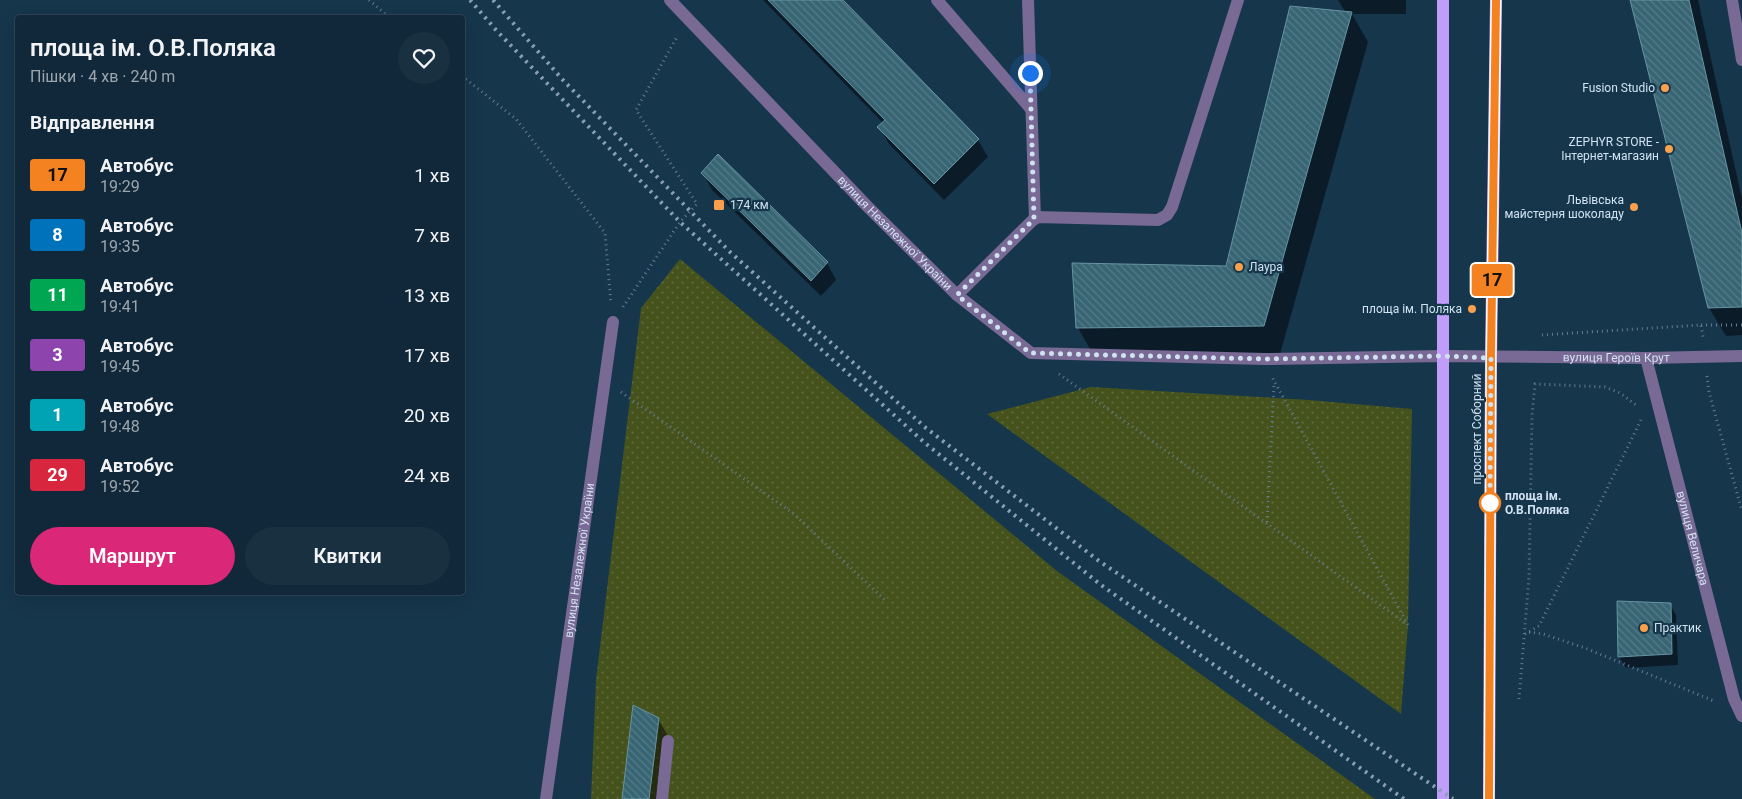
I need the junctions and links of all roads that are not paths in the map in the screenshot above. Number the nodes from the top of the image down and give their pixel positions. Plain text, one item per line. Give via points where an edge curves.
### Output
1 (670, 0) edge
2 (937, 0) edge
3 (1028, 0) edge
4 (1238, 0) edge
5 (1443, 0) edge
6 (1496, 0) edge
7 (1732, 0) edge
8 (1742, 60) edge
9 (1031, 109) junction
10 (1034, 219) junction
11 (957, 295) junction
12 (613, 322) road end
13 (1442, 356) junction
14 (1742, 356) edge
15 (1491, 358) junction
16 (1646, 358) junction
17 (1742, 716) edge
18 (668, 742) dead end
19 (546, 799) edge
20 (662, 799) edge
21 (1443, 799) edge
22 (1489, 799) edge

1 - 11 street, вулиця Незалежної України via 860,199
2 - 9 street
3 - 9 street
4 - 10 street via 1167,215 1158,220
5 - 13 main road
6 - 15 main road, проспект Соборний
7 - 8 street
9 - 10 street
10 - 11 street
11 - 13 street, вулиця Незалежної України via 1030,353 1265,359
12 - 19 street, вулиця Незалежної України
13 - 15 street, вулиця Героїв Крут
13 - 21 main road
14 - 16 street, вулиця Героїв Крут
15 - 16 street, вулиця Героїв Крут
15 - 22 main road, проспект Соборний
16 - 17 street, вулиця Величара via 1734,699
18 - 20 street

